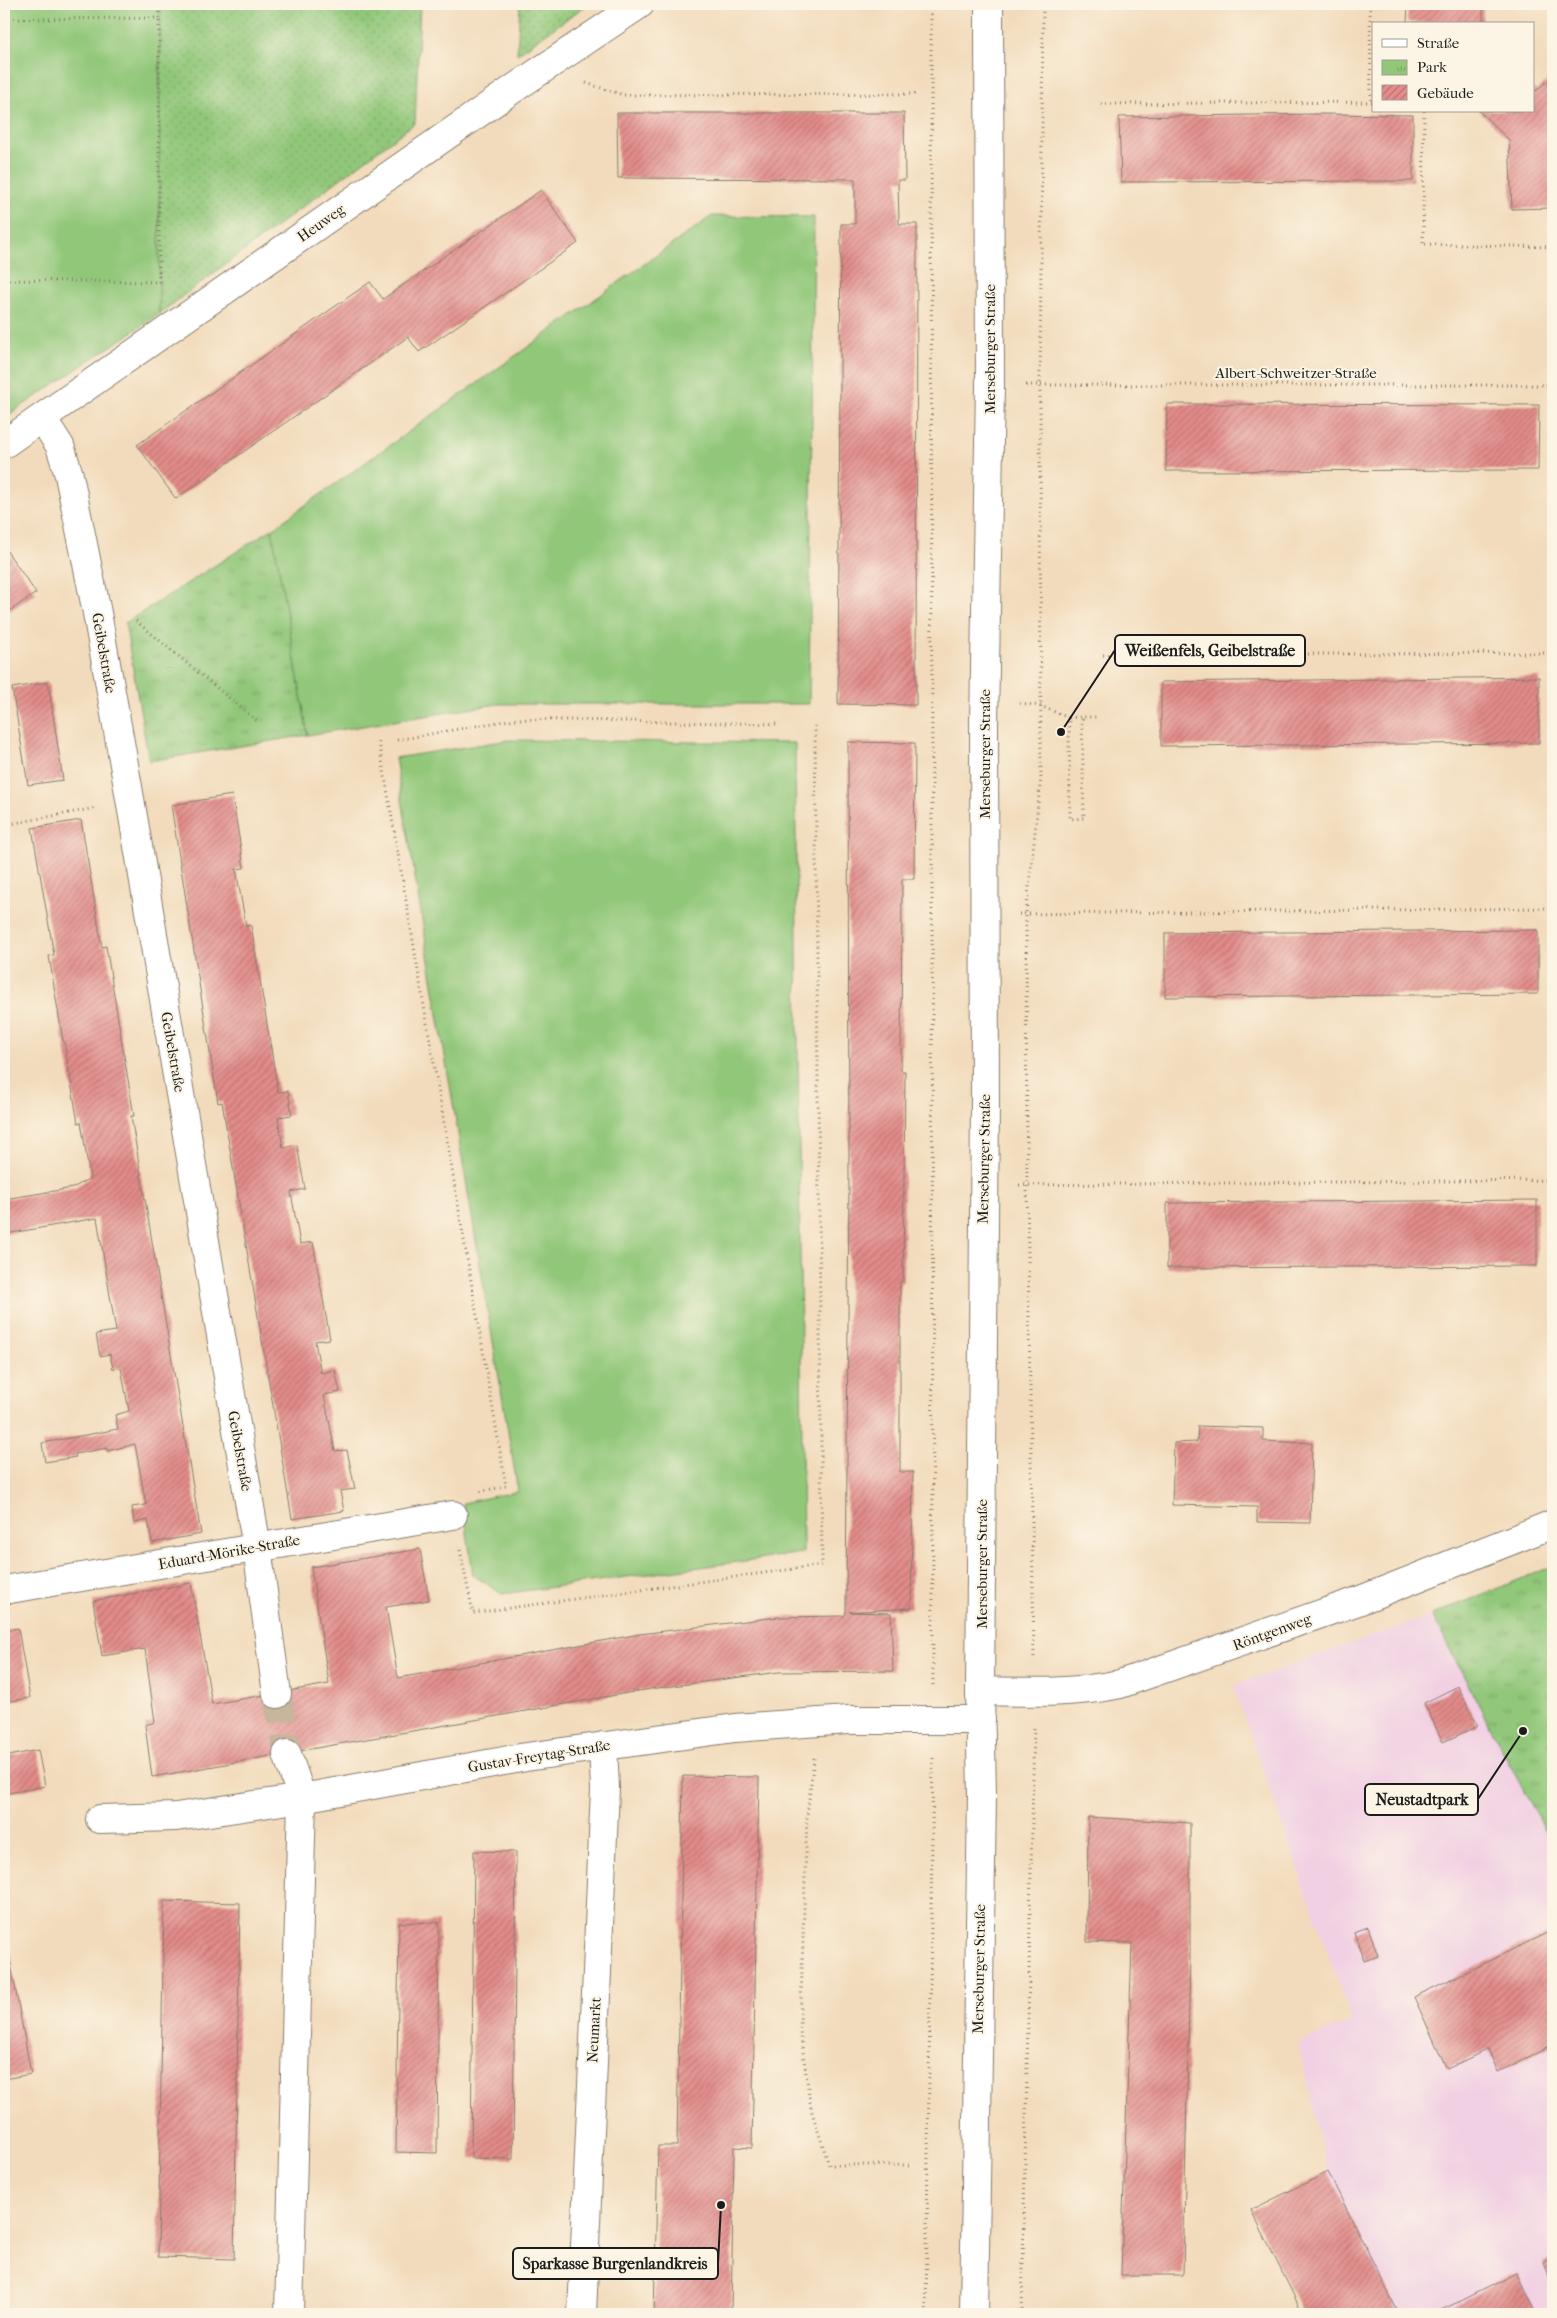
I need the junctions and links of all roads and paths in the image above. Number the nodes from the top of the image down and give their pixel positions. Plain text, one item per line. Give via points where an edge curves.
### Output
1 (158, 4) edge
2 (640, 4) edge
3 (931, 4) edge
4 (988, 4) edge
5 (1043, 4) edge
6 (1370, 4) edge
7 (159, 18) junction
8 (4, 19) edge
9 (543, 68) junction
10 (916, 94) dead end
11 (1372, 102) edge
12 (1101, 104) dead end
13 (1424, 112) edge
14 (1553, 247) edge
15 (4, 280) edge
16 (1040, 384) junction
17 (1553, 385) edge
18 (42, 418) junction
19 (4, 444) edge
20 (97, 613) junction
21 (1553, 653) edge
22 (1103, 655) dead end
23 (984, 700) junction
24 (1041, 706) junction
25 (1082, 717) junction
26 (1097, 717) dead end
27 (1069, 718) junction
28 (257, 721) dead end
29 (778, 724) dead end
30 (815, 725) dead end
31 (397, 740) dead end
32 (379, 742) dead end
33 (130, 801) junction
34 (4, 825) edge
35 (1553, 908) edge
36 (1038, 914) dead end
37 (1553, 1180) edge
38 (1027, 1184) junction
39 (984, 1186) junction
40 (453, 1514) junction
41 (1553, 1524) edge
42 (257, 1548) junction
43 (4, 1590) edge
44 (980, 1691) junction
45 (1035, 1692) junction
46 (277, 1694) tunnel mouth
47 (934, 1720) junction
48 (981, 1720) junction
49 (819, 1723) junction
50 (603, 1746) junction
51 (287, 1754) tunnel mouth
52 (302, 1798) junction
53 (100, 1819) dead end
54 (909, 2165) dead end
55 (288, 2314) edge
56 (582, 2314) edge
57 (926, 2314) edge
58 (974, 2314) edge
59 (1022, 2314) edge

1 - 7 path
2 - 9 street, Heuweg
3 - 47 path
4 - 23 street, Merseburger Straße via 990,387
5 - 16 path
6 - 11 path
7 - 8 path
7 - 15 path via 159,282
9 - 10 path via 623,95
9 - 18 street, Heuweg
11 - 12 path
13 - 14 path via 1424,244
16 - 17 path, Albert-Schweitzer-Straße
16 - 24 path
18 - 19 street, Heuweg
18 - 20 street, Geibelstraße via 60,446 69,474
20 - 28 path via 122,608
20 - 33 street, Geibelstraße
21 - 22 path
23 - 24 path
23 - 39 street, Merseburger Straße
24 - 27 path
24 - 38 path via 1041,777 1026,914
25 - 26 path
25 - 27 path
25 - 27 path via 1084,818 1070,819
29 - 31 path via 515,719
30 - 40 path via 822,1565 473,1612
32 - 40 path via 506,1486 456,1497
33 - 34 path
33 - 42 street, Geibelstraße
35 - 36 path
37 - 38 path
38 - 39 path
38 - 45 path
39 - 44 street, Merseburger Straße
40 - 42 street, Eduard-Mörike-Straße
41 - 45 street, Röntgenweg via 1358,1601 1120,1684 1083,1690
42 - 43 street, Eduard-Mörike-Straße
42 - 46 street, Geibelstraße
44 - 45 street, Röntgenweg
44 - 48 street, Merseburger Straße
45 - 59 path
47 - 48 street, Gustav-Freytag-Straße
47 - 49 street, Gustav-Freytag-Straße
47 - 57 path
48 - 58 street, Merseburger Straße
49 - 50 street, Gustav-Freytag-Straße via 735,1728
49 - 54 path via 807,1816 800,2031 811,2109 829,2165
50 - 52 street, Gustav-Freytag-Straße
50 - 56 street, Neumarkt via 605,1789
51 - 52 street
52 - 53 street, Gustav-Freytag-Straße via 176,1817
52 - 55 street

